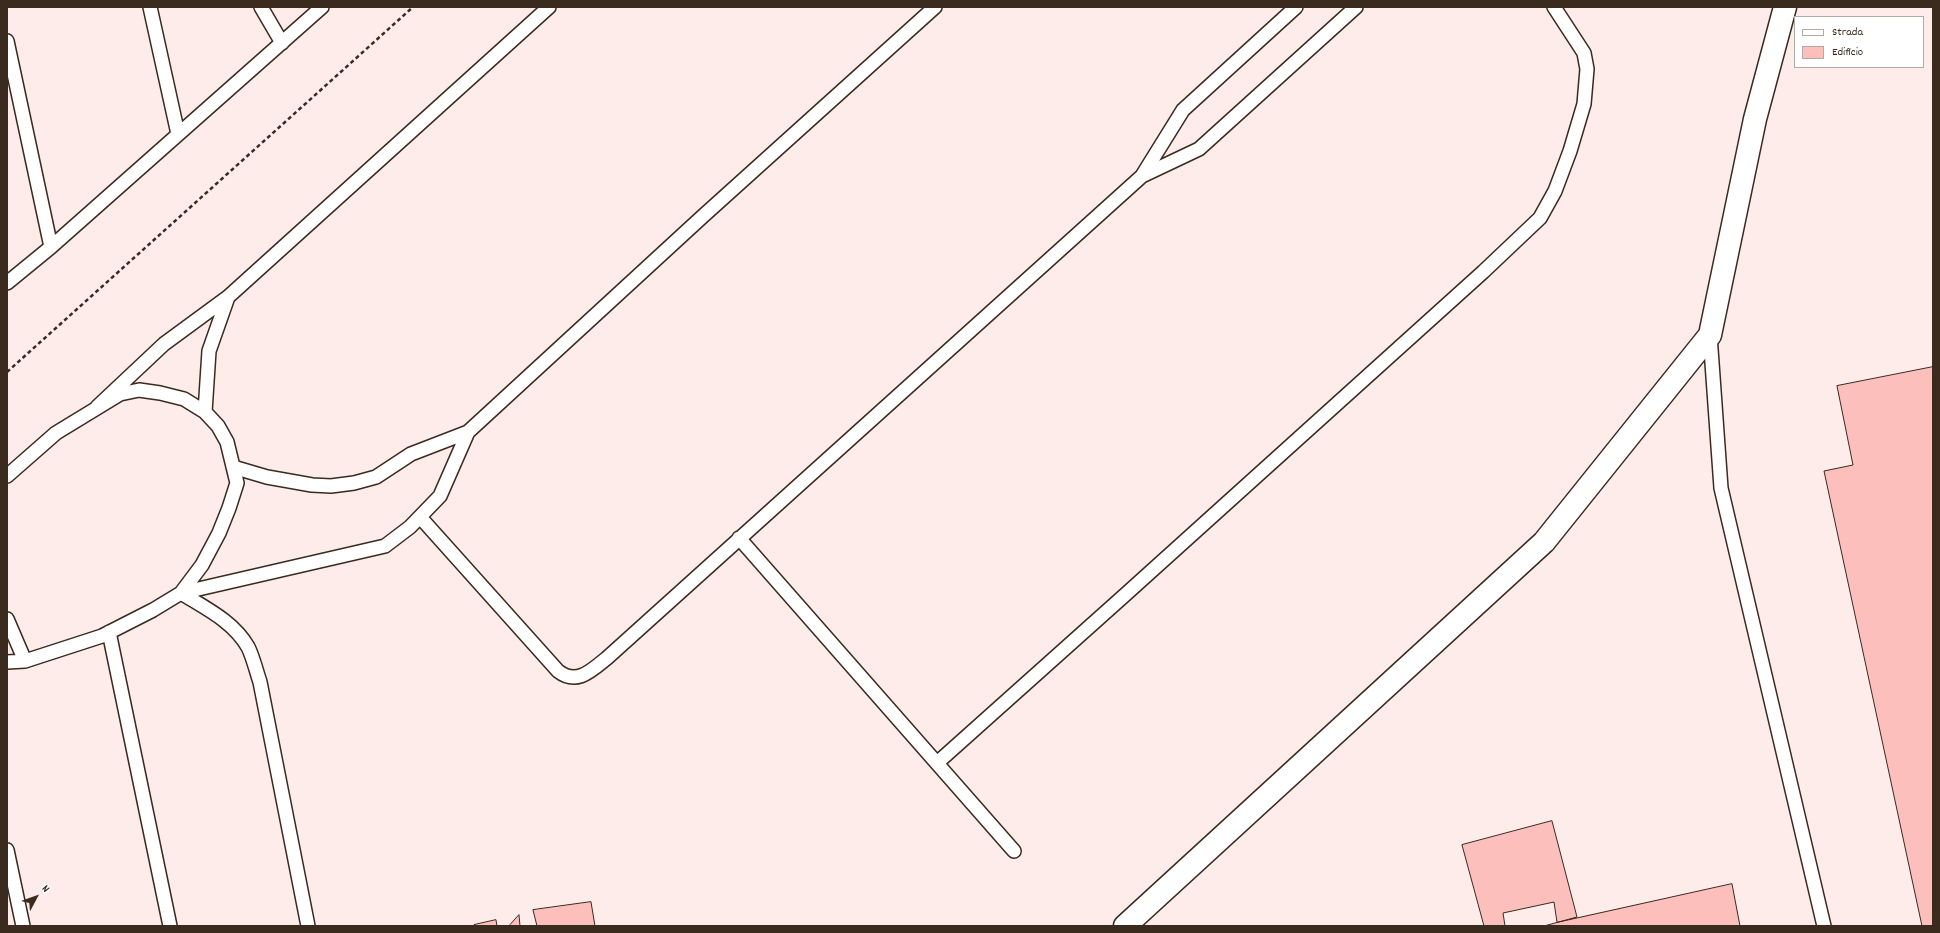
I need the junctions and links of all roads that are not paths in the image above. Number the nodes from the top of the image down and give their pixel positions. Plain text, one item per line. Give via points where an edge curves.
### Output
1 (150, 7) edge
2 (261, 7) edge
3 (322, 7) edge
4 (549, 7) edge
5 (935, 7) edge
6 (1296, 7) edge
7 (1356, 7) edge
8 (1554, 7) edge
9 (1785, 7) edge
10 (7, 41) edge
11 (282, 43) junction
12 (178, 134) junction
13 (1142, 176) junction
14 (51, 248) junction
15 (7, 283) edge
16 (228, 297) junction
17 (1710, 335) junction
18 (97, 407) junction
19 (205, 412) junction
20 (468, 432) junction
21 (233, 467) junction
22 (7, 476) edge
23 (420, 517) junction
24 (739, 538) junction
25 (181, 593) junction
26 (7, 620) edge
27 (109, 632) junction
28 (7, 662) edge
29 (25, 662) junction
30 (937, 763) junction
31 (7, 850) edge
32 (1014, 851) dead end
33 (23, 926) edge
34 (170, 926) edge
35 (308, 926) edge
36 (1125, 926) edge
37 (1824, 926) edge

1 - 12 lane
2 - 11 lane
3 - 11 lane
4 - 16 lane
5 - 20 lane
6 - 13 lane via 1183,110
7 - 13 lane via 1199,149
8 - 30 lane via 1584,53 1587,69 1584,104 1570,151 1555,191 1540,218
9 - 17 street via 1755,119
10 - 14 lane
11 - 12 lane
12 - 14 lane
13 - 24 lane
14 - 15 lane
16 - 18 lane via 164,344
16 - 19 lane via 208,351
17 - 36 street via 1544,542
17 - 37 lane via 1721,488
18 - 19 lane via 120,394 139,390 184,399
18 - 22 lane via 56,433
19 - 21 lane via 218,426 227,442
20 - 21 lane via 410,454 376,476 354,483 312,485
20 - 23 lane via 440,496
21 - 25 lane via 236,483 229,508 202,565
23 - 24 lane via 554,667 563,675 573,678 584,675 597,666
23 - 25 lane via 385,546
24 - 30 lane
25 - 27 lane
25 - 35 lane via 234,627 253,659 260,682
26 - 29 lane
27 - 29 lane
27 - 34 lane
28 - 29 lane
30 - 32 lane
31 - 33 lane

